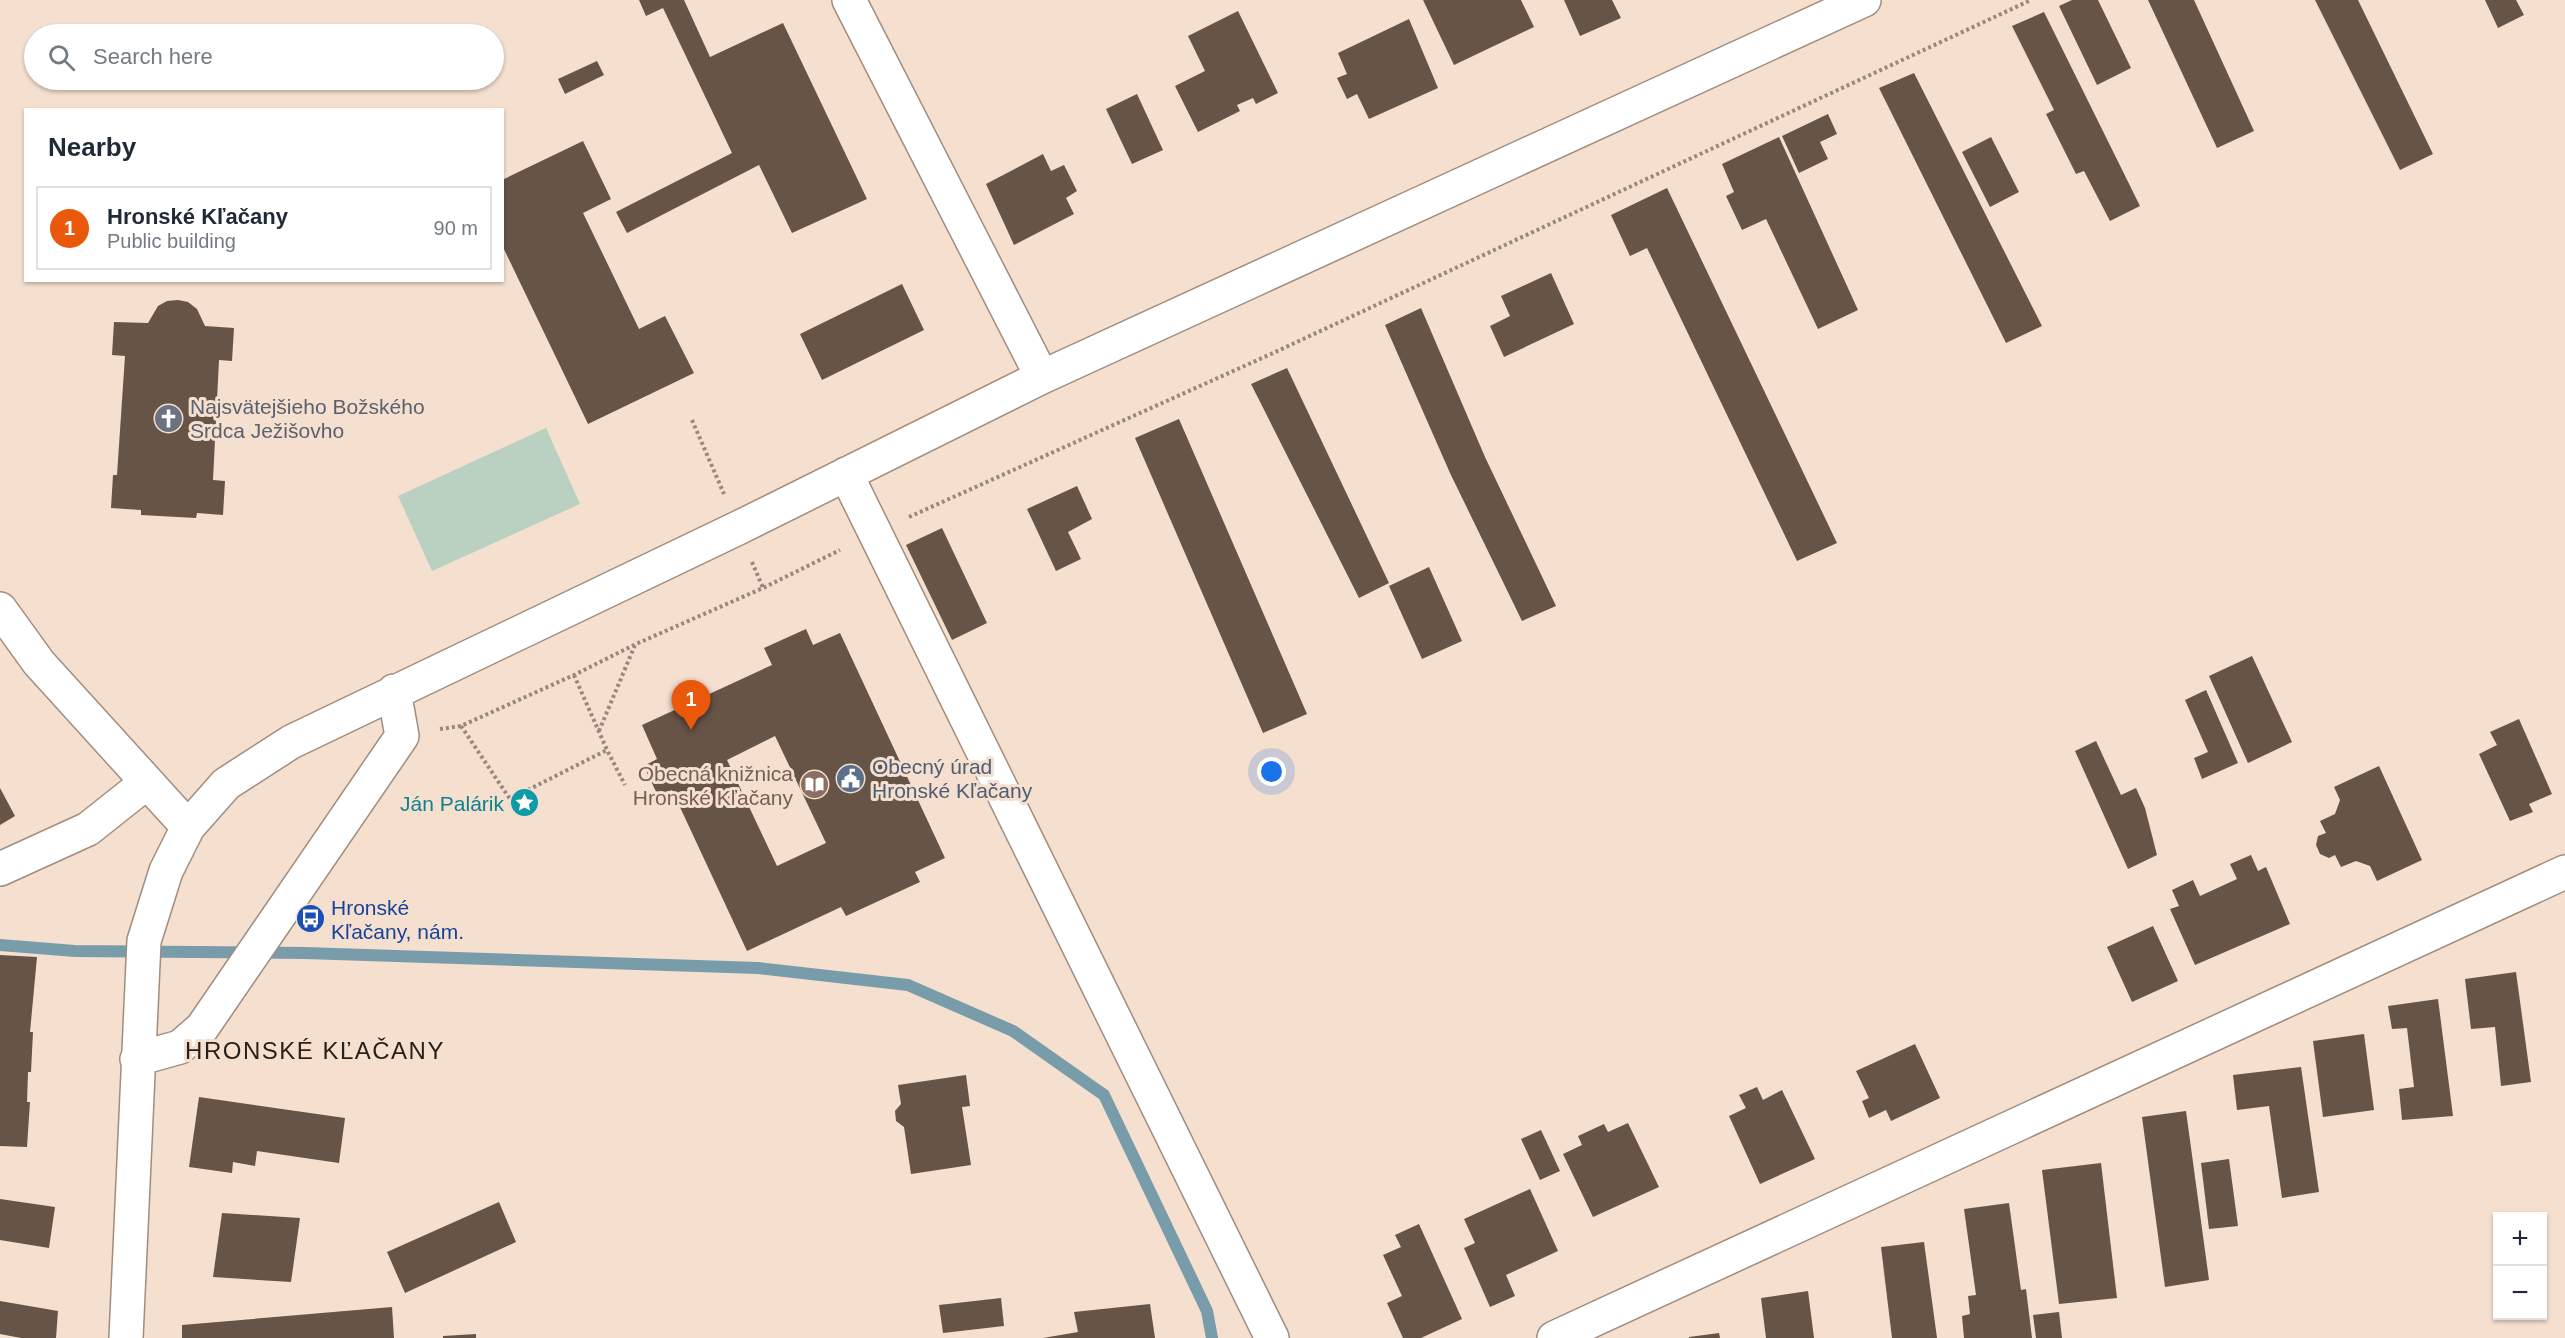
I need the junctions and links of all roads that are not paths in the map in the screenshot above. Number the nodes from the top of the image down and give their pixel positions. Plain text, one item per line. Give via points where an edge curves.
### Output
1 (849, 0) edge
2 (1864, 0) edge
3 (1042, 378) junction
4 (846, 474) junction
5 (0, 609) edge
6 (394, 691) junction
7 (146, 783) junction
8 (188, 827) junction
9 (0, 869) edge
10 (2565, 872) edge
11 (137, 1059) junction
12 (126, 1338) edge
13 (1272, 1338) edge
14 (1554, 1338) edge

1 - 3 street
2 - 3 street
3 - 4 street
4 - 6 street
4 - 13 street
5 - 7 street via 39,663
6 - 8 street via 291,742 226,784
6 - 11 street via 402,736 202,1028 180,1047
7 - 8 street
7 - 9 street via 88,829
8 - 11 street via 166,871 144,941
10 - 14 street
11 - 12 street

